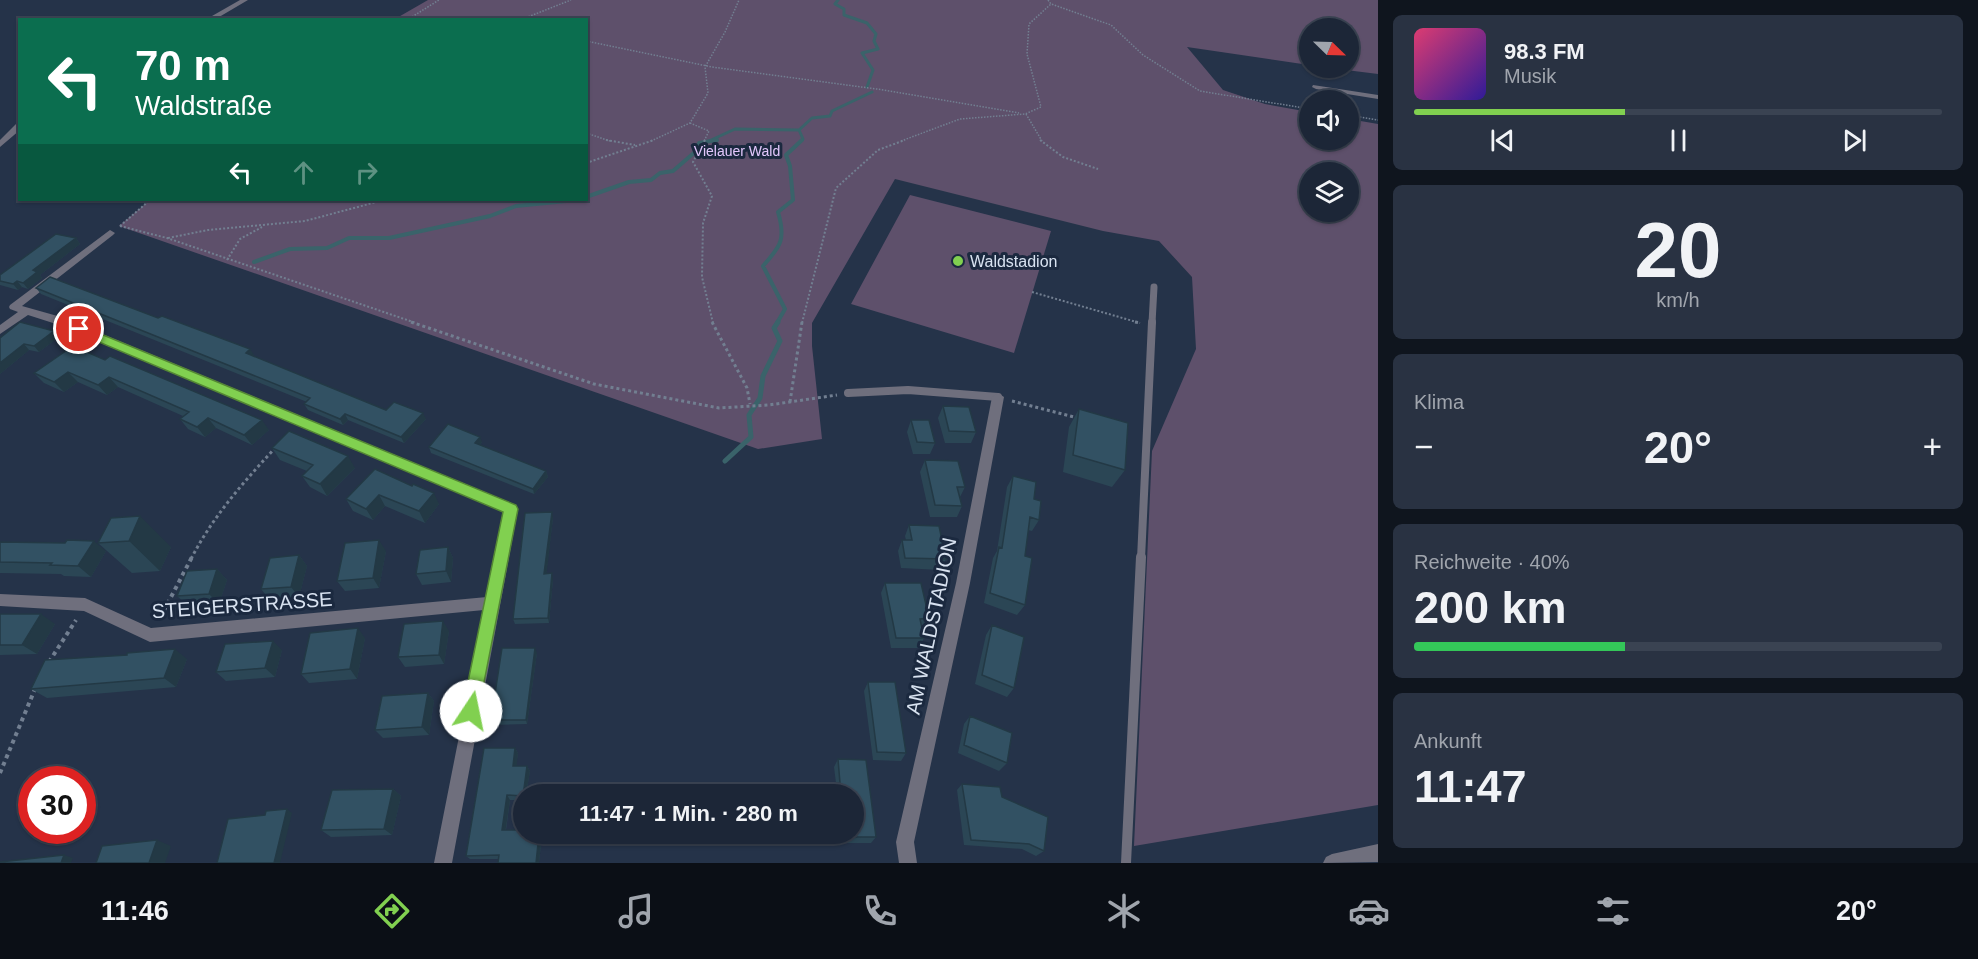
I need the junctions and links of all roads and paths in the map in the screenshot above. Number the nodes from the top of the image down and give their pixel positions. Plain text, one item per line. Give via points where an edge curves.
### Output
1 (245, 0) edge
2 (439, 0) edge
3 (571, 0) edge
4 (739, 0) edge
5 (1048, 0) edge
6 (1051, 4) junction
7 (211, 18) edge
8 (410, 18) edge
9 (526, 18) edge
10 (588, 42) edge
11 (705, 67) junction
12 (1316, 87) dead end
13 (1378, 97) edge
14 (1299, 107) edge
15 (1025, 114) junction
16 (1359, 117) edge
17 (1378, 120) edge
18 (690, 123) junction
19 (18, 127) edge
20 (588, 134) edge
21 (0, 145) edge
22 (637, 146) junction
23 (588, 162) edge
24 (1098, 169) dead end
25 (149, 201) edge
26 (380, 201) edge
27 (267, 226) junction
28 (110, 233) dead end
29 (167, 238) junction
30 (227, 260) junction
31 (1154, 287) dead end
32 (1032, 292) dead end
33 (26, 311) junction
34 (1142, 323) dead end
35 (0, 330) edge
36 (848, 393) joint
37 (998, 398) junction
38 (790, 402) junction
39 (752, 405) junction
40 (1086, 421) edge
41 (278, 443) edge
42 (0, 600) edge
43 (491, 603) junction
44 (85, 605) junction
45 (150, 635) junction
46 (43, 672) edge
47 (39, 682) edge
48 (0, 773) edge
49 (1378, 853) edge
50 (443, 863) edge
51 (908, 863) edge
52 (1126, 863) edge
53 (1332, 863) edge

1 - 7 street
2 - 8 path
3 - 9 path
4 - 11 path
5 - 6 path
6 - 14 path via 1111,25 1143,55 1200,91
6 - 15 path via 1029,24 1027,54 1041,107
10 - 11 path
11 - 15 path
11 - 18 path via 708,93
12 - 13 street
15 - 24 path via 1040,140 1063,157
15 - 38 path via 960,119 878,150 836,188 802,322
16 - 17 path
18 - 22 path
18 - 39 path via 709,131 693,162 712,196 704,223 702,277 710,318
19 - 21 street
20 - 22 path
22 - 23 path
25 - 29 path via 119,226
26 - 27 path via 305,221
27 - 29 path via 208,230
27 - 30 path via 247,233 234,244
28 - 33 street via 14,307
29 - 30 path
30 - 39 path via 594,384 719,408
31 - 52 lane
32 - 34 path
33 - 35 street
33 - 43 street via 57,320 511,509
36 - 37 lane via 908,390
36 - 38 path
37 - 40 path
37 - 51 street, AM WALDSTADION via 963,583 905,842
38 - 39 path
41 - 45 path via 235,490 206,530
42 - 44 street, STEIGERSTRASSE
43 - 45 street, STEIGERSTRASSE
43 - 50 street
44 - 45 street, STEIGERSTRASSE
44 - 46 path
47 - 48 path
49 - 53 street

